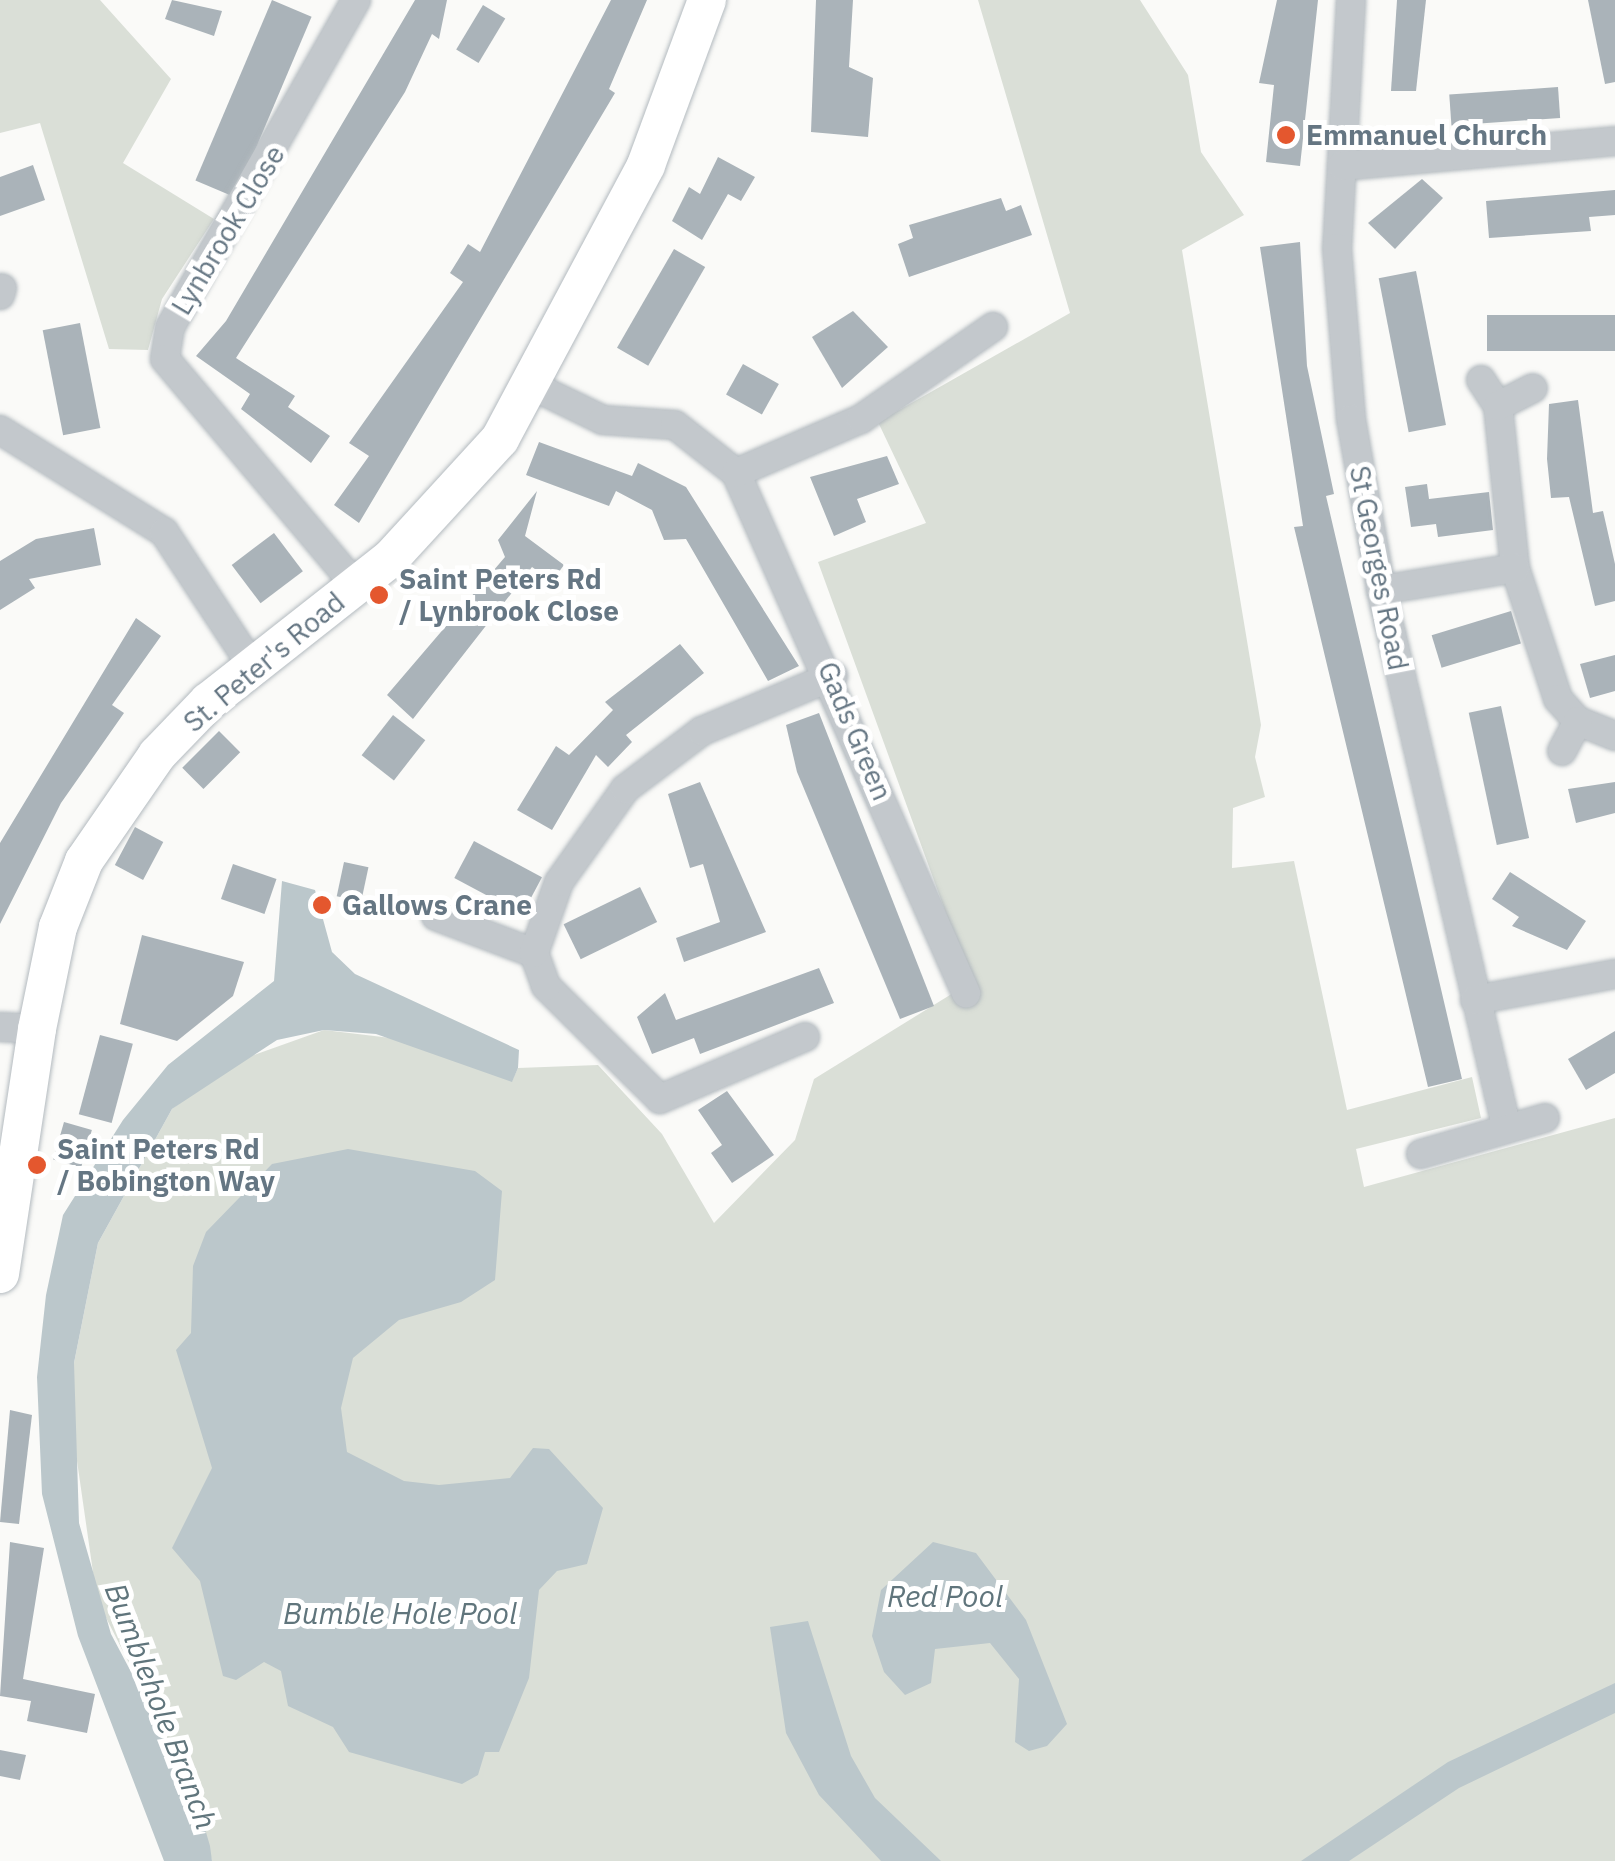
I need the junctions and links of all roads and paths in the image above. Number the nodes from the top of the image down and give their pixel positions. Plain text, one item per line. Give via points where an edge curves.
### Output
1 (356, 0) edge
2 (707, 0) edge
3 (1351, 0) edge
4 (1615, 141) edge
5 (1342, 166) junction
6 (993, 328) dead end
7 (1481, 380) dead end
8 (533, 386) junction
9 (1533, 388) dead end
10 (1498, 406) junction
11 (0, 430) edge
12 (736, 473) junction
13 (1515, 568) junction
14 (356, 586) junction
15 (1381, 590) junction
16 (252, 666) junction
17 (833, 676) junction
18 (1578, 721) junction
19 (1615, 736) edge
20 (1562, 751) dead end
21 (436, 916) dead end
22 (534, 954) junction
23 (1615, 974) edge
24 (966, 993) dead end
25 (1475, 1000) junction
26 (18, 1028) edge
27 (806, 1036) dead end
28 (1546, 1118) dead end
29 (1506, 1124) junction
30 (1421, 1154) dead end
31 (0, 1274) edge

1 - 14 street, Lynbrook Close via 170,327 165,359
2 - 8 street, St. Peter's Road via 646,165
3 - 5 street, St Georges Road
4 - 5 street
5 - 15 street, St Georges Road via 1337,248 1351,420
6 - 12 street via 860,419
7 - 10 street
8 - 12 street, Gads Green via 603,420 675,425
8 - 14 street, St. Peter's Road via 444,511
9 - 10 street
10 - 13 street
11 - 16 street via 164,532
12 - 17 street, Gads Green
13 - 15 street
13 - 18 street via 1558,699
14 - 16 street, St. Peter's Road
15 - 25 street, St Georges Road
16 - 26 street, St. Peter's Road via 156,755 84,860
17 - 22 street via 702,732 625,789 559,882
17 - 24 street, Gads Green
18 - 19 street
18 - 20 street
21 - 22 street
22 - 27 street via 546,986 660,1098
23 - 25 street
25 - 29 street, St Georges Road
26 - 31 street, St. Peter's Road
28 - 29 street
29 - 30 street

